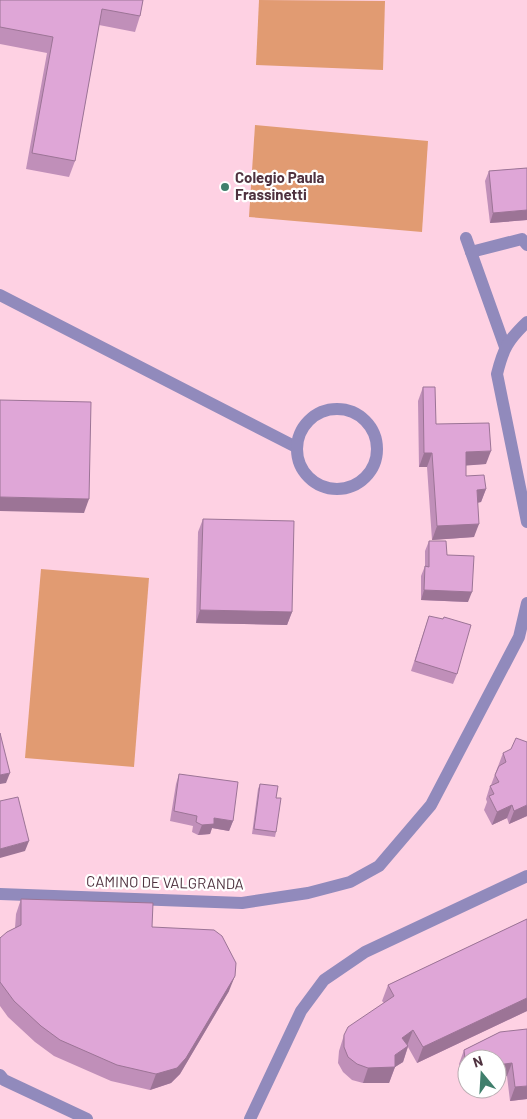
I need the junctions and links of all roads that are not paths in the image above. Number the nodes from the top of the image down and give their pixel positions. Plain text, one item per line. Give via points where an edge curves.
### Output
1 (466, 238) dead end
2 (527, 245) edge
3 (471, 252) junction
4 (0, 295) edge
5 (527, 322) edge
6 (505, 347) junction
7 (296, 447) junction
8 (527, 522) edge
9 (527, 604) edge
10 (527, 876) edge
11 (0, 894) edge
12 (0, 1075) edge
13 (87, 1119) edge
14 (250, 1119) edge

1 - 3 street
2 - 3 street via 522,239
3 - 6 street
4 - 7 street
5 - 6 street
6 - 8 street via 497,374
7 - 7 street via 301,468 309,479 334,489 360,482 370,472 377,450 375,436 368,424 356,414 342,409 318,413 307,422 299,433
9 - 11 street, CAMINO DE VALGRANDA via 519,637 431,805 379,866 350,882 308,893 242,903
10 - 14 street via 365,952 324,980 301,1011
12 - 13 street via 4,1080

